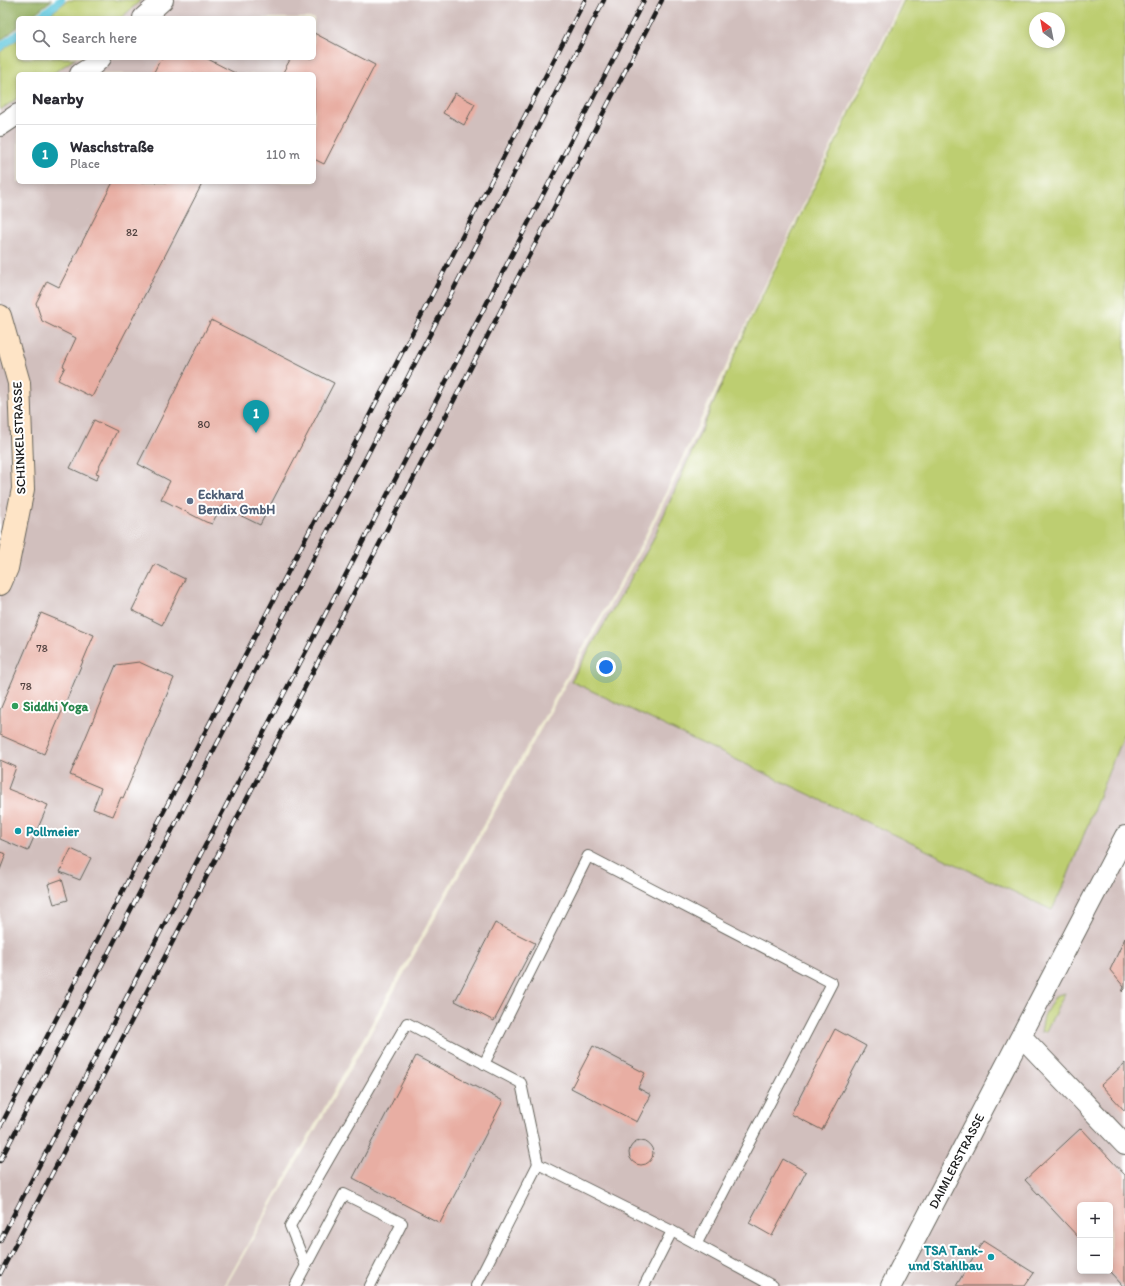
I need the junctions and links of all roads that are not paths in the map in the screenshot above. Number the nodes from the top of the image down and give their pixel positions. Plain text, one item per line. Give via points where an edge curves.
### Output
1 (163, 0) edge
2 (145, 16) edge
3 (99, 60) edge
4 (83, 72) edge
5 (16, 115) edge
6 (0, 126) edge
7 (0, 316) edge
8 (0, 584) edge
9 (1125, 836) edge
10 (1022, 1037) junction
11 (484, 1064) junction
12 (1125, 1145) edge
13 (538, 1164) junction
14 (672, 1232) junction
15 (696, 1244) junction
16 (306, 1266) junction
17 (295, 1286) edge
18 (370, 1286) edge
19 (476, 1286) edge
20 (644, 1286) edge
21 (773, 1286) edge
22 (892, 1286) edge

1 - 2 street
3 - 4 street
5 - 6 street
7 - 8 street, SCHINKELSTRASSE via 19,383 23,489 6,568
9 - 10 street, DAIMLERSTRASSE
10 - 12 street
10 - 22 street, DAIMLERSTRASSE
11 - 13 lane via 521,1083
11 - 15 lane via 588,856 832,983
11 - 16 lane via 407,1024 290,1226
13 - 14 lane
13 - 19 lane
14 - 15 lane
14 - 20 lane
15 - 21 lane
16 - 17 lane
16 - 18 lane via 344,1194 402,1224

